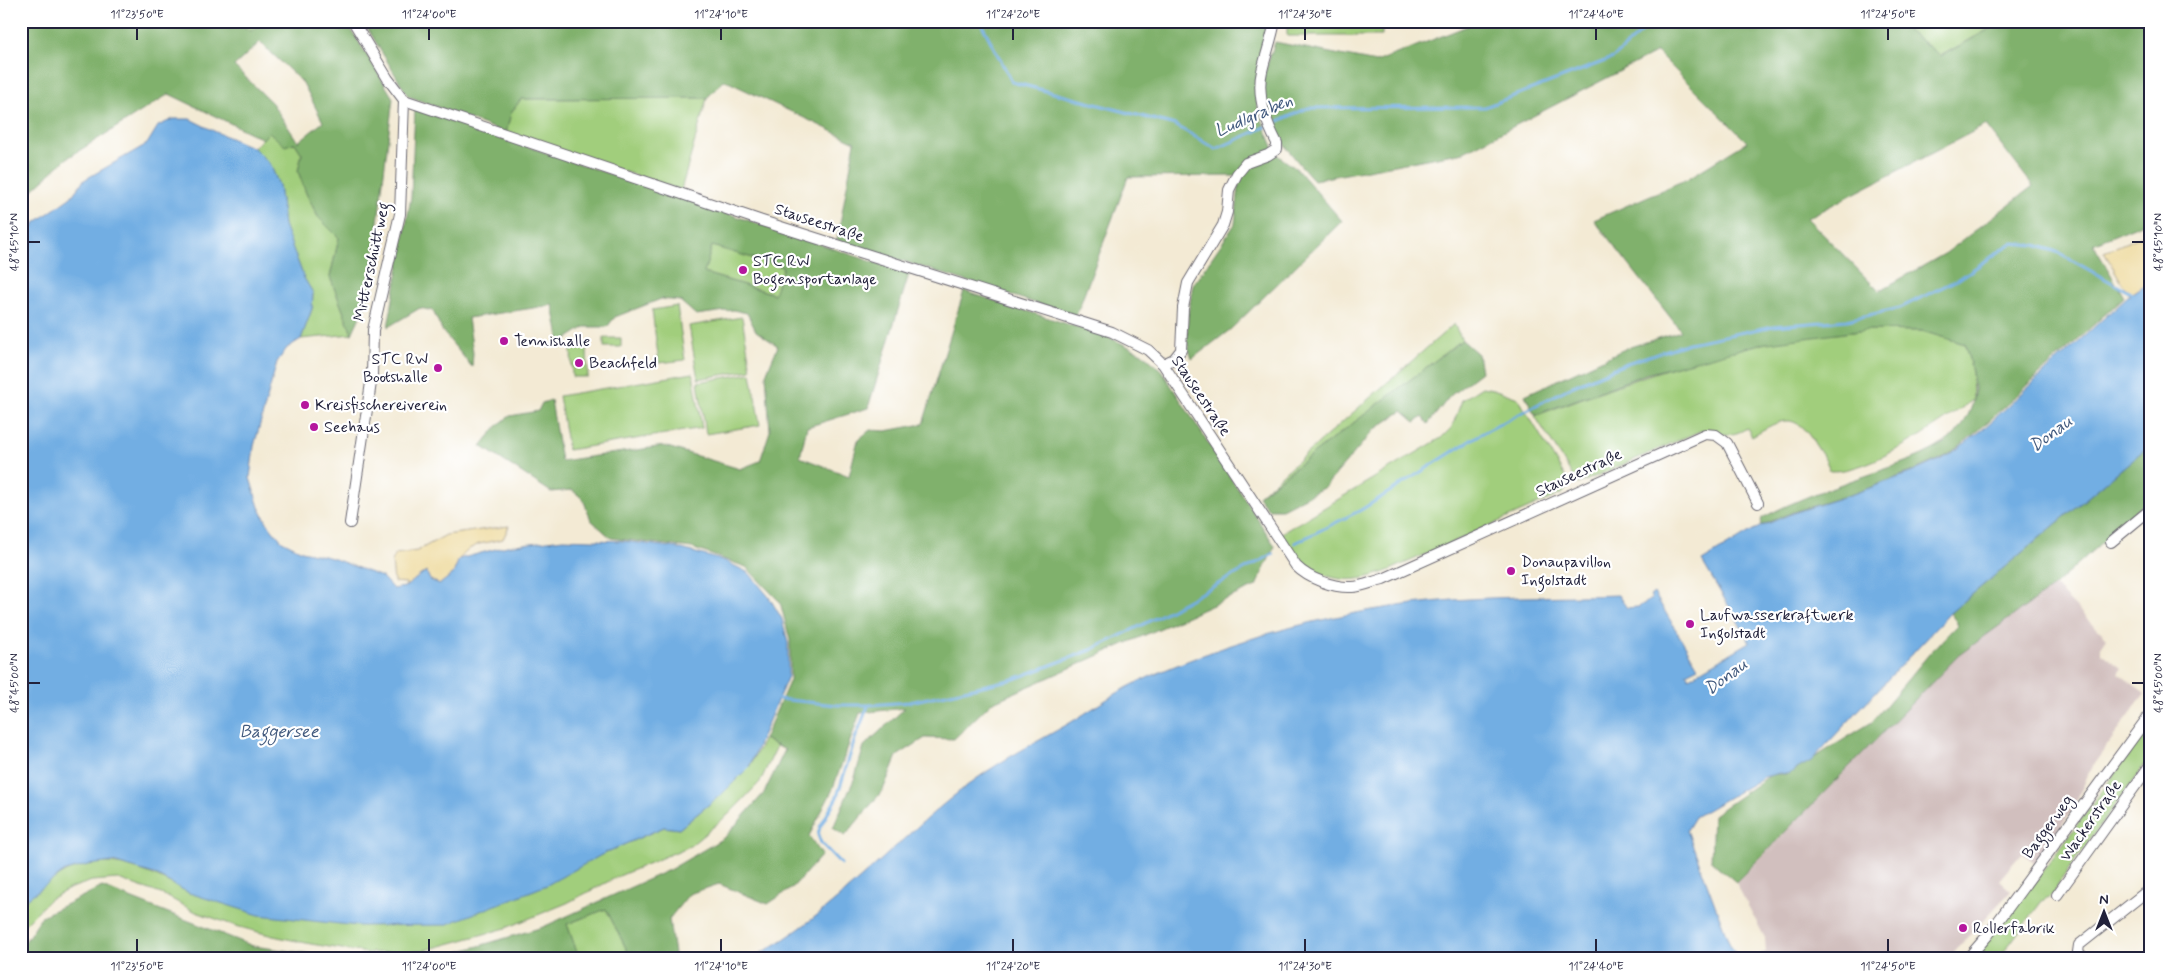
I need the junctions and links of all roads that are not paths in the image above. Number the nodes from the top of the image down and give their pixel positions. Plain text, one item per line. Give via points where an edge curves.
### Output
1 (353, 21) edge
2 (1275, 21) edge
3 (404, 100) junction
4 (1163, 364) junction
5 (1758, 503) dead end
6 (2151, 509) edge
7 (350, 523) dead end
8 (2111, 542) dead end
9 (2151, 714) edge
10 (2151, 764) edge
11 (2151, 888) edge
12 (2057, 895) dead end
13 (1968, 958) edge
14 (2084, 958) edge

1 - 3 street
2 - 4 street via 1261,78 1261,97 1277,149 1246,163 1237,174 1229,190 1223,225 1188,283 1181,350 1174,359
3 - 4 street, Stauseestraße via 762,221 1112,332 1148,350
3 - 7 street, Mitterschüttweg via 400,214 373,330 372,376
4 - 5 street, Stauseestraße via 1296,566 1326,582 1352,587 1384,579 1705,434 1716,435 1727,443
6 - 8 street
9 - 13 street, Baggerweg
10 - 12 street, Wackerstraße
11 - 14 street via 2079,945 2078,952

